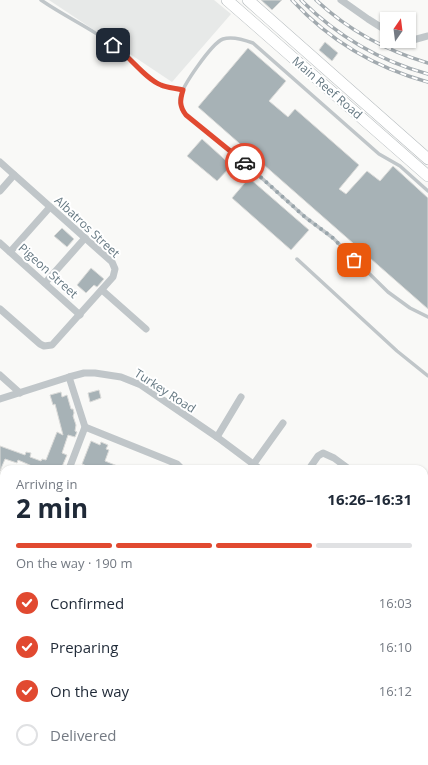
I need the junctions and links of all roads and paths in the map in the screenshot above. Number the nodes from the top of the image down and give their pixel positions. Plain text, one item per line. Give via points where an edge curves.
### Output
1 (41, 0) edge
2 (227, 0) edge
3 (248, 0) edge
4 (341, 0) edge
5 (380, 27) edge
6 (428, 36) edge
7 (416, 39) edge
8 (183, 90) junction
9 (428, 159) edge
10 (0, 162) edge
11 (14, 175) junction
12 (428, 176) edge
13 (0, 191) edge
14 (428, 191) edge
15 (50, 206) junction
16 (85, 238) junction
17 (0, 243) edge
18 (10, 252) junction
19 (297, 259) dead end
20 (45, 283) junction
21 (102, 290) junction
22 (0, 309) edge
23 (80, 315) junction
24 (428, 317) edge
25 (146, 329) dead end
26 (0, 375) edge
27 (428, 376) edge
28 (69, 377) junction
29 (20, 393) junction
30 (241, 397) dead end
31 (0, 399) edge
32 (283, 423) dead end
33 (85, 427) junction
34 (217, 438) junction
35 (70, 465) edge
36 (178, 465) edge
37 (250, 465) edge
38 (256, 465) edge
39 (312, 465) edge
40 (344, 465) edge

1 - 8 lane via 122,51 149,78 161,85
2 - 12 main road, Main Reef Road
3 - 9 main road, Main Reef Road
4 - 5 street
6 - 7 street
8 - 14 lane via 217,43 230,38 246,40 253,43 379,154 400,166
8 - 24 lane via 180,103 186,115 333,238 388,292
10 - 11 street, Albatros Street
11 - 13 street
11 - 15 street, Albatros Street
15 - 16 street, Albatros Street
15 - 18 street
16 - 20 street
16 - 21 street, Albatros Street via 114,265 113,277
17 - 18 street, Pigeon Street
18 - 20 street, Pigeon Street
19 - 27 lane via 397,351
20 - 23 street, Pigeon Street
21 - 23 street, Albatros Street
21 - 25 street
22 - 23 street, Albatros Street via 36,342 44,346 54,344
26 - 29 street
28 - 29 street, Turkey Road
28 - 33 street
28 - 34 street, Turkey Road via 95,373 130,380
29 - 31 street, Turkey Road
30 - 34 street
32 - 38 street
33 - 35 street
33 - 36 street
34 - 37 street, Turkey Road
39 - 40 street via 323,453

